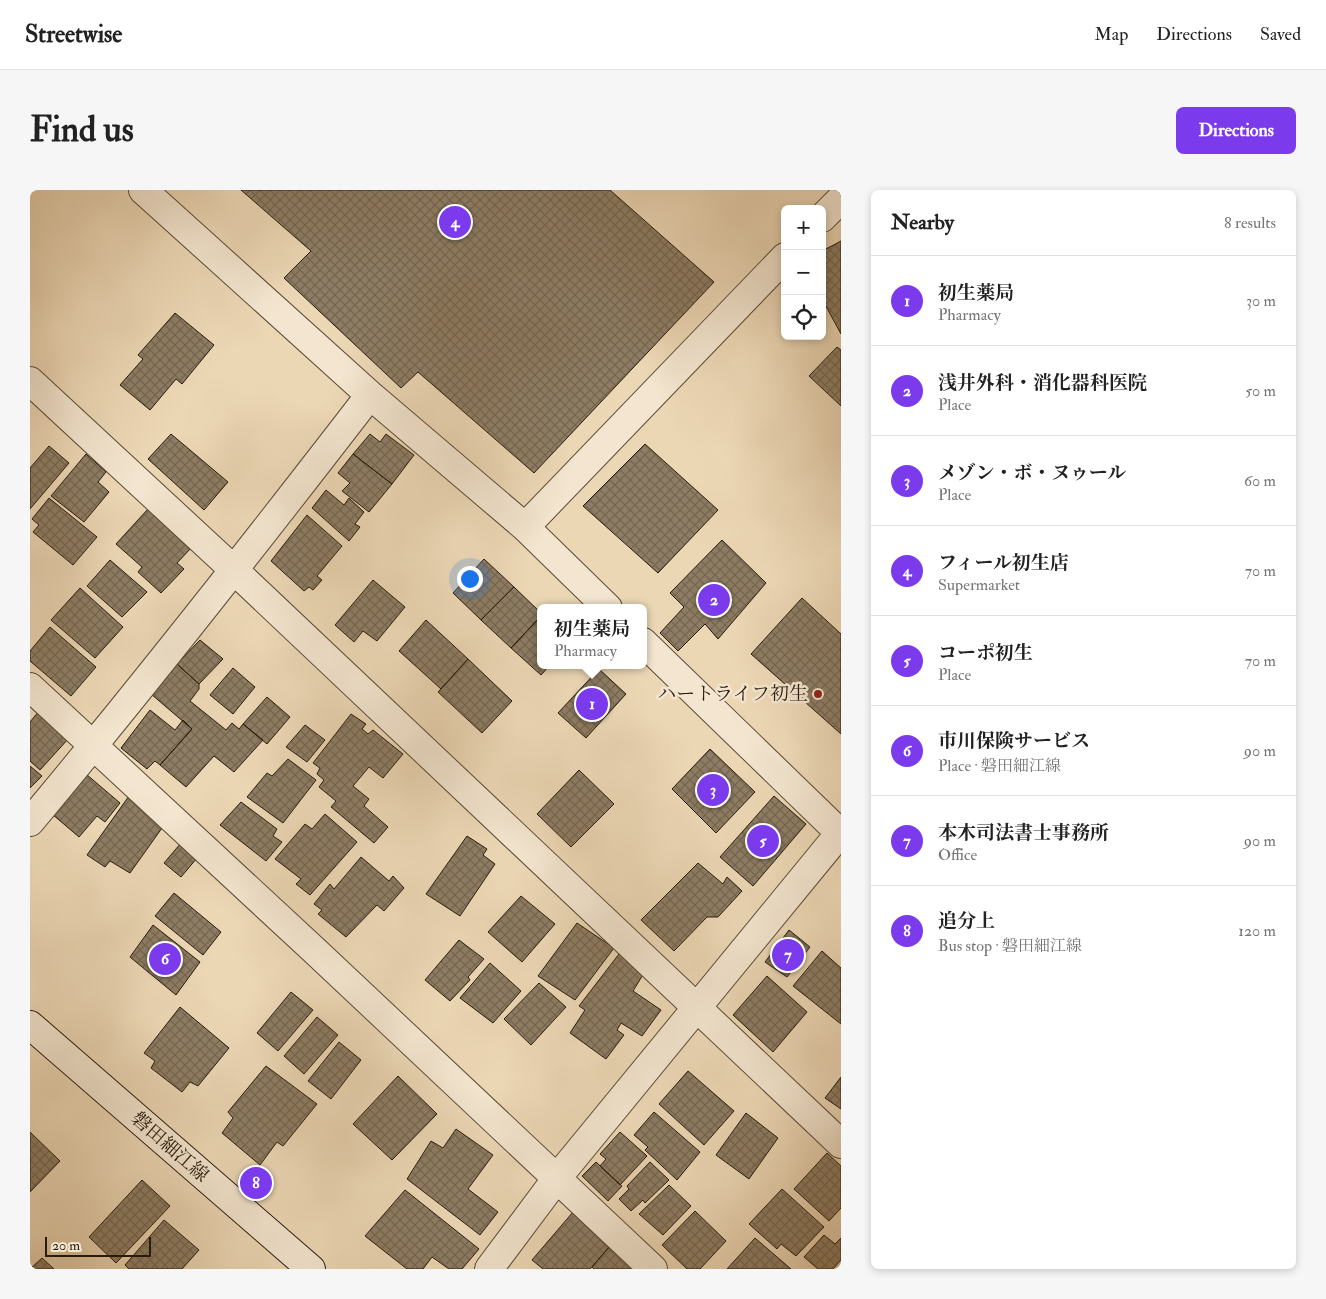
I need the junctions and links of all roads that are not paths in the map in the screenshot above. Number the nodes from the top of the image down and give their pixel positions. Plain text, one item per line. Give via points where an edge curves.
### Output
1 (143, 190) edge
2 (841, 199) edge
3 (826, 214) edge
4 (781, 261) edge
5 (30, 381) edge
6 (370, 395) junction
7 (525, 527) junction
8 (234, 570) junction
9 (604, 604) edge
10 (647, 646) edge
11 (30, 687) edge
12 (94, 746) junction
13 (30, 822) edge
14 (840, 833) edge
15 (697, 1008) junction
16 (30, 1025) edge
17 (841, 1144) edge
18 (557, 1178) junction
19 (311, 1269) edge
20 (489, 1269) edge
21 (653, 1269) edge

1 - 6 street
2 - 3 street
4 - 7 street
5 - 8 street
6 - 7 street
6 - 8 street
7 - 9 street
8 - 12 street
8 - 15 street
10 - 14 street
11 - 12 street
12 - 13 street
12 - 18 street
14 - 15 street
15 - 17 street
15 - 18 street
16 - 19 street, 磐田細江線
18 - 20 street
18 - 21 street

